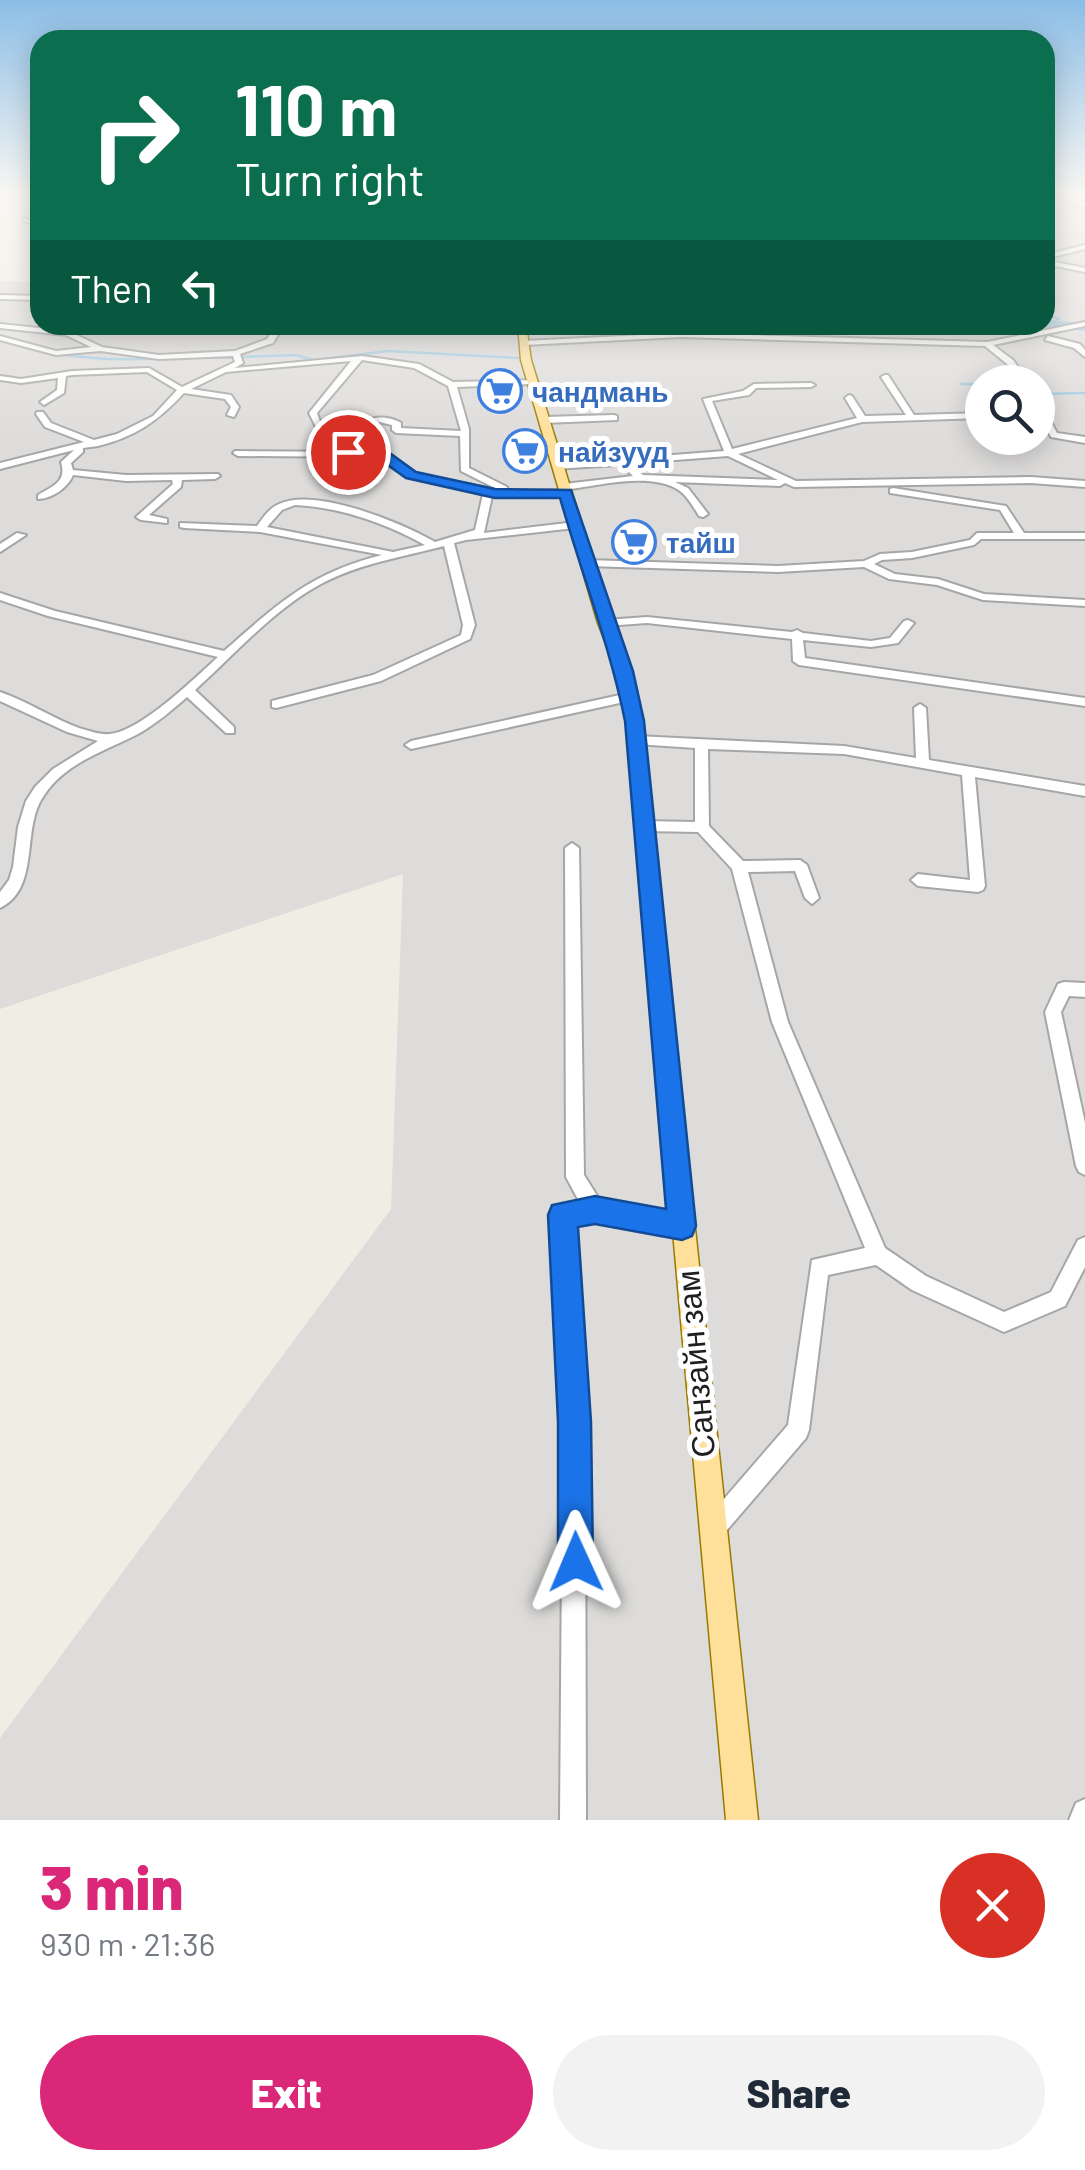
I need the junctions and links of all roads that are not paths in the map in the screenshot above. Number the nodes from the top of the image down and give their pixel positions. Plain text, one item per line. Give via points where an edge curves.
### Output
1 (0, 297) edge
2 (30, 298) edge
3 (1085, 324) edge
4 (0, 326) edge
5 (30, 329) edge
6 (1055, 332) edge
7 (72, 335) edge
8 (274, 335) edge
9 (523, 335) edge
10 (577, 335) edge
11 (871, 335) edge
12 (1031, 335) edge
13 (1043, 335) edge
14 (1035, 337) junction
15 (0, 338) edge
16 (577, 338) junction
17 (873, 340) junction
18 (987, 344) junction
19 (100, 349) junction
20 (525, 352) junction
21 (236, 353) junction
22 (1085, 355) edge
23 (356, 359) junction
24 (1012, 365) edge
25 (222, 371) junction
26 (62, 377) junction
27 (885, 377) dead end
28 (0, 378) edge
29 (533, 382) junction
30 (452, 385) junction
31 (812, 385) dead end
32 (182, 390) junction
33 (849, 398) dead end
34 (44, 402) dead end
35 (40, 414) dead end
36 (231, 415) dead end
37 (965, 416) edge
38 (614, 418) dead end
39 (910, 418) junction
40 (862, 419) junction
41 (374, 420) dead end
42 (544, 420) junction
43 (319, 425) dead end
44 (465, 434) junction
45 (1055, 436) edge
46 (350, 437) dead end
47 (1085, 440) edge
48 (96, 444) junction
49 (83, 448) junction
50 (0, 453) edge
51 (238, 453) dead end
52 (729, 453) junction
53 (22, 457) junction
54 (386, 457) junction
55 (0, 466) edge
56 (635, 466) dead end
57 (69, 472) junction
58 (215, 476) dead end
59 (645, 478) junction
60 (178, 479) junction
61 (563, 482) junction
62 (794, 484) junction
63 (854, 484) junction
64 (1085, 484) edge
65 (433, 486) dead end
66 (464, 488) junction
67 (488, 492) junction
68 (517, 495) junction
69 (41, 497) dead end
70 (703, 514) dead end
71 (163, 521) dead end
72 (184, 525) dead end
73 (575, 525) junction
74 (260, 529) junction
75 (1020, 534) junction
76 (21, 535) dead end
77 (1085, 536) edge
78 (452, 541) junction
79 (433, 545) junction
80 (0, 549) edge
81 (393, 554) junction
82 (586, 563) junction
83 (866, 564) junction
84 (0, 596) edge
85 (1085, 603) edge
86 (604, 623) junction
87 (908, 623) dead end
88 (797, 633) junction
89 (226, 655) junction
90 (187, 690) junction
91 (0, 696) edge
92 (630, 697) junction
93 (1085, 702) edge
94 (276, 704) dead end
95 (920, 708) dead end
96 (230, 730) dead end
97 (112, 738) junction
98 (636, 740) junction
99 (701, 744) junction
100 (411, 745) dead end
101 (923, 763) junction
102 (968, 771) junction
103 (1085, 791) edge
104 (644, 826) junction
105 (702, 827) junction
106 (572, 848) dead end
107 (739, 867) junction
108 (918, 880) dead end
109 (812, 898) dead end
110 (0, 902) edge
111 (1085, 990) edge
112 (1085, 1166) edge
113 (595, 1210) junction
114 (682, 1226) junction
115 (1085, 1247) edge
116 (878, 1255) junction
117 (710, 1532) junction
118 (1085, 1812) edge
119 (573, 1820) edge
120 (742, 1820) edge
121 (1082, 1820) edge

1 - 2 street
3 - 6 street
4 - 5 street
7 - 19 street
8 - 21 street
9 - 20 main road, Санзайн зам
10 - 16 street
11 - 17 street
12 - 14 street
13 - 14 street
14 - 18 street
14 - 22 street via 1062,340
15 - 19 street via 56,354
16 - 17 street
16 - 20 street
17 - 18 street
18 - 24 street
19 - 21 street via 159,357
20 - 29 main road, Санзайн зам
21 - 25 street via 238,363
23 - 25 street
23 - 30 street via 416,366
23 - 43 street via 313,413
25 - 32 street
26 - 28 street
26 - 32 street via 149,370
26 - 34 street via 61,391
27 - 39 street
29 - 30 street
29 - 42 main road, Санзайн зам
30 - 44 street
31 - 52 street via 754,386 707,399
32 - 36 street via 228,397 235,407
32 - 48 street via 156,418
33 - 40 street
35 - 48 street via 48,425
37 - 39 street
38 - 42 street
39 - 40 street
40 - 52 street
41 - 44 street via 396,422 396,430
42 - 61 main road, Санзайн зам
44 - 68 street via 464,470
45 - 47 street
46 - 54 street
48 - 49 street
49 - 53 street
49 - 57 street via 66,462
50 - 53 street
51 - 54 street
52 - 61 street
52 - 62 street
53 - 55 street
54 - 66 street via 411,475
56 - 59 street via 632,472
57 - 60 street
57 - 69 street via 65,483
58 - 60 street
59 - 61 street
59 - 62 street
59 - 70 street via 684,490
60 - 71 street via 142,517
61 - 68 street
61 - 73 main road, Санзайн зам
62 - 63 street
63 - 64 street
63 - 75 street via 1003,508
65 - 66 street
66 - 67 street
67 - 68 street
67 - 78 street via 480,532
72 - 74 street
73 - 78 street
73 - 82 main road, Санзайн зам
74 - 79 street via 280,506 298,501 341,508
74 - 81 street
75 - 77 street
75 - 83 street via 977,536 974,542
76 - 80 street
78 - 79 street
78 - 94 street via 466,637 377,678
79 - 81 street
81 - 89 street via 312,585
82 - 83 street via 778,569
82 - 86 main road, Санзайн зам
83 - 85 street via 893,577 983,597
84 - 89 street
86 - 88 street via 647,620
86 - 92 main road, Санзайн зам
87 - 88 street via 894,640 872,644
88 - 93 street via 799,661
89 - 90 street
90 - 96 street
90 - 97 street
91 - 97 street
92 - 98 main road, Санзайн зам
92 - 100 street
95 - 101 street
97 - 110 street via 76,759 32,802 21,870
98 - 99 street
98 - 104 main road, Санзайн зам
99 - 101 street via 844,750
99 - 105 street
101 - 102 street
102 - 103 street
102 - 108 street via 978,886
104 - 105 street
104 - 114 main road, Санзайн зам
105 - 107 street
106 - 113 street via 575,1178
107 - 109 street via 800,864
107 - 116 street via 780,1022
111 - 112 street via 1064,989 1053,1012
113 - 114 street
113 - 119 street via 562,1215 574,1422
114 - 117 main road, Санзайн зам
115 - 116 street via 1058,1299 1004,1322 919,1284
116 - 117 street via 819,1267 798,1430
117 - 120 main road, Санзайн зам
118 - 121 street

